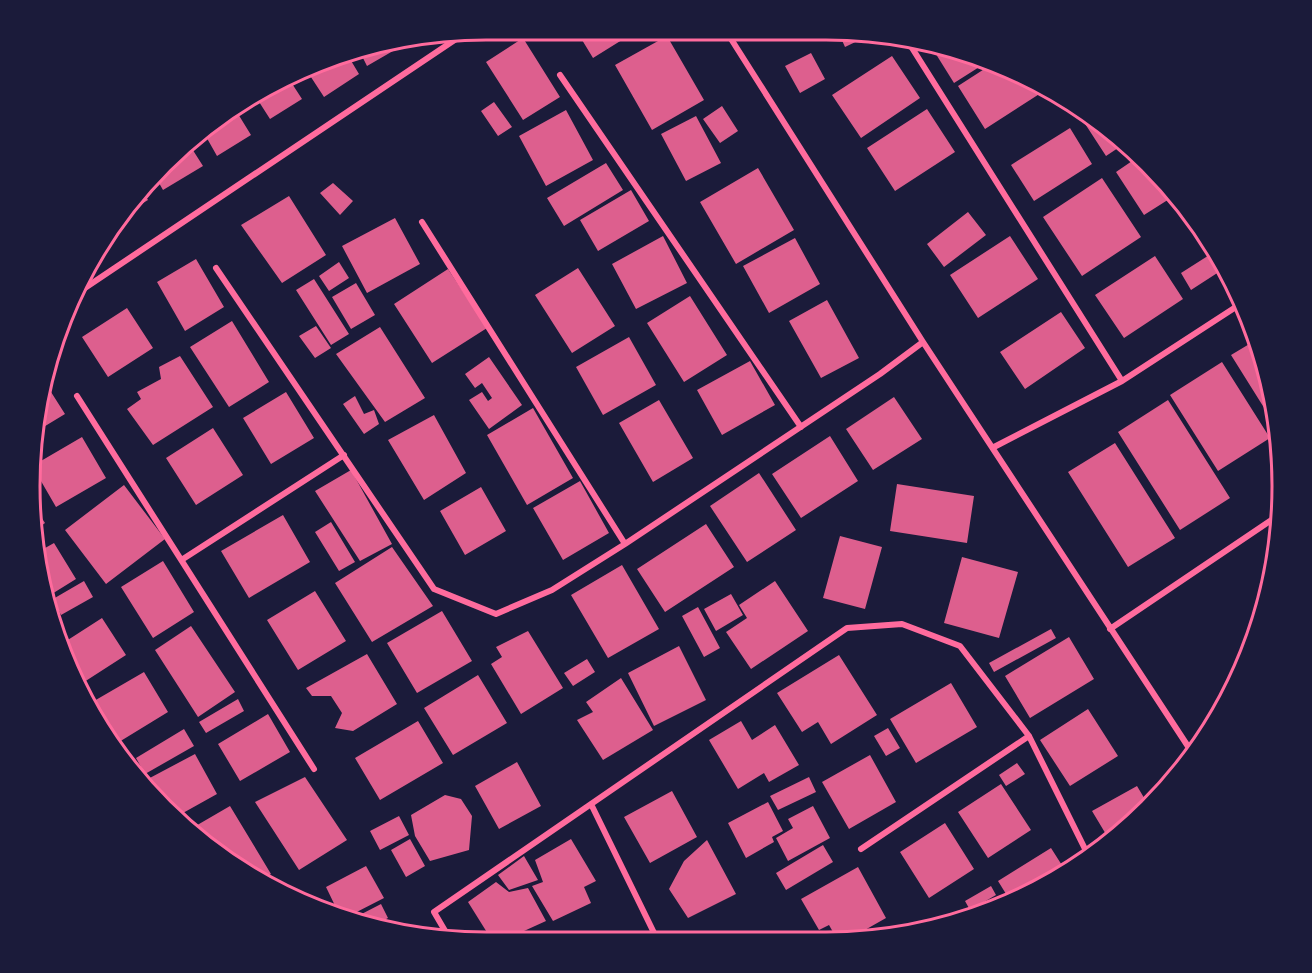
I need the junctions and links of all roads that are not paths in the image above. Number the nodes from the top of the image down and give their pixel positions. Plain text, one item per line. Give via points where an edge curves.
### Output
1 (732, 40) edge
2 (452, 41) edge
3 (913, 49) edge
4 (560, 75) dead end
5 (422, 222) dead end
6 (216, 268) dead end
7 (87, 286) edge
8 (1234, 308) edge
9 (923, 342) junction
10 (1122, 381) junction
11 (77, 396) dead end
12 (801, 427) junction
13 (994, 447) junction
14 (344, 455) junction
15 (1271, 521) edge
16 (625, 544) junction
17 (183, 559) junction
18 (1110, 629) junction
19 (1029, 736) junction
20 (1188, 746) edge
21 (315, 769) dead end
22 (591, 804) junction
23 (861, 849) dead end
24 (1085, 849) edge
25 (445, 931) edge
26 (654, 932) edge

1 - 9 street
2 - 7 street
3 - 10 street
4 - 12 street
5 - 16 street
6 - 14 street
8 - 10 street
9 - 12 street
9 - 13 street
10 - 13 street
11 - 17 street
12 - 16 street
13 - 18 street
14 - 16 street via 434,589 496,614 552,590
14 - 17 street
15 - 18 street
17 - 21 street
18 - 20 street
19 - 22 street via 960,646 902,624 847,628
19 - 23 street
19 - 24 street
22 - 25 street via 434,912
22 - 26 street

